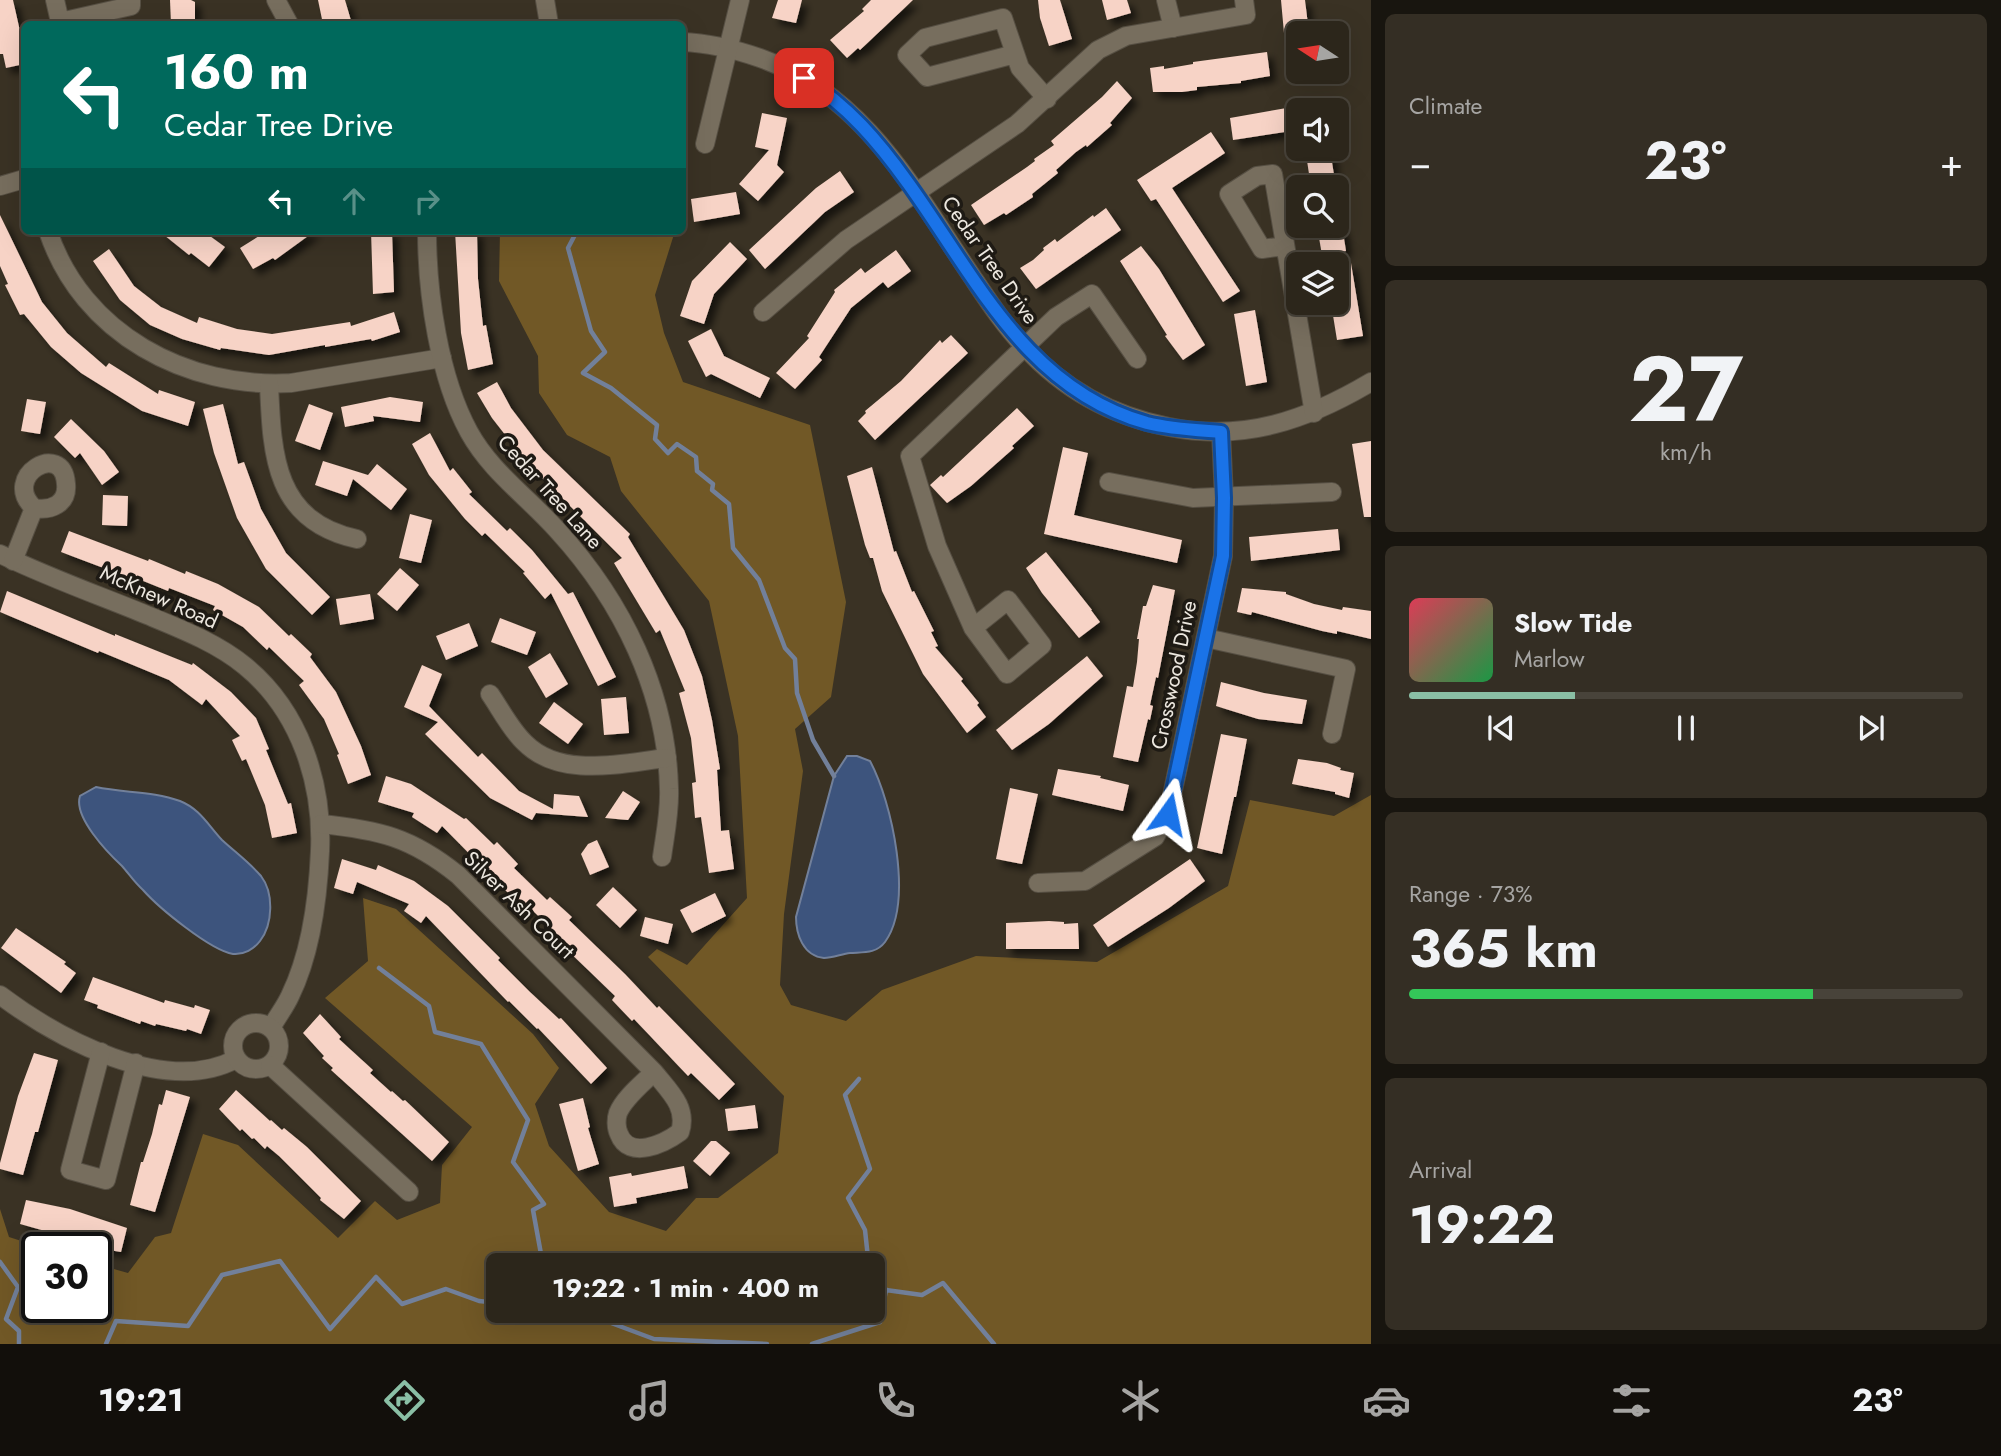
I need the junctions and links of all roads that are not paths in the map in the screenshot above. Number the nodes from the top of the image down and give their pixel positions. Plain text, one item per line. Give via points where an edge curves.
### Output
1 (55, 0) edge
2 (131, 0) edge
3 (276, 0) edge
4 (544, 0) edge
5 (740, 0) edge
6 (1166, 0) edge
7 (1244, 0) edge
8 (60, 21) edge
9 (64, 21) edge
10 (287, 21) edge
11 (548, 21) edge
12 (1172, 28) junction
13 (686, 42) edge
14 (729, 47) junction
15 (1015, 54) junction
16 (1047, 99) junction
17 (705, 144) dead end
18 (21, 180) edge
19 (0, 186) edge
20 (915, 192) junction
21 (50, 235) edge
22 (427, 235) edge
23 (1285, 246) dead end
24 (763, 312) dead end
25 (1024, 347) junction
26 (442, 358) junction
27 (1137, 359) dead end
28 (1371, 382) edge
29 (269, 384) junction
30 (1314, 413) junction
31 (1221, 432) junction
32 (1109, 482) dead end
33 (1332, 492) dead end
34 (1224, 498) junction
35 (34, 508) dead end
36 (357, 539) dead end
37 (7, 557) edge
38 (973, 628) dead end
39 (1206, 638) junction
40 (490, 694) dead end
41 (1332, 734) dead end
42 (667, 758) junction
43 (321, 824) junction
44 (662, 858) dead end
45 (1038, 883) dead end
46 (0, 995) edge
47 (271, 1028) junction
48 (101, 1052) junction
49 (236, 1059) junction
50 (136, 1063) junction
51 (270, 1065) junction
52 (654, 1072) dead end
53 (409, 1192) dead end

1 - 8 street
2 - 9 street via 131,6
3 - 10 street
4 - 11 street
5 - 14 street
6 - 12 street
7 - 12 street via 1246,15
12 - 16 street via 1112,42
13 - 14 street, Cedar Tree Drive
14 - 17 street
14 - 20 street, Cedar Tree Drive via 777,64 828,93 882,147
15 - 15 street via 1003,19 925,38 907,55 927,77
15 - 16 street via 1020,68
16 - 20 street
18 - 19 street
20 - 24 street via 846,240
20 - 25 street, Cedar Tree Drive
21 - 29 street via 78,290 118,333 202,372
22 - 26 street, Cedar Tree Lane via 429,281
23 - 30 street
25 - 27 street via 1056,317 1093,293
25 - 31 street, Cedar Tree Drive via 1082,395 1115,412 1147,423
25 - 38 street via 909,456 937,546
26 - 29 street
26 - 42 street, Cedar Tree Lane via 454,401 486,457 579,556 629,633 656,699
28 - 30 street, Cedar Tree Drive
29 - 36 street via 274,453 291,497 317,526
30 - 31 street, Cedar Tree Drive
31 - 34 street, Crosswood Drive
32 - 34 street via 1193,498
33 - 34 street
34 - 39 street, Crosswood Drive via 1223,556
35 - 37 street
37 - 43 street, McKnew Road via 188,631 246,666 299,734 318,796
39 - 41 street via 1346,669
39 - 45 street, Crosswood Drive via 1163,826 1154,837 1085,881
40 - 42 street via 522,741 550,759 592,765
42 - 44 street, Cedar Tree Lane via 669,790
43 - 47 street, McKnew Road via 318,878 302,964
43 - 52 street, Silver Ash Court via 393,836 438,859
46 - 48 street via 57,1032
47 - 49 street via 252,1022 238,1030 232,1048
47 - 51 street via 279,1047
48 - 50 street
48 - 50 street via 70,1170 106,1180
49 - 50 street via 184,1072
49 - 51 street via 254,1069
51 - 53 street

